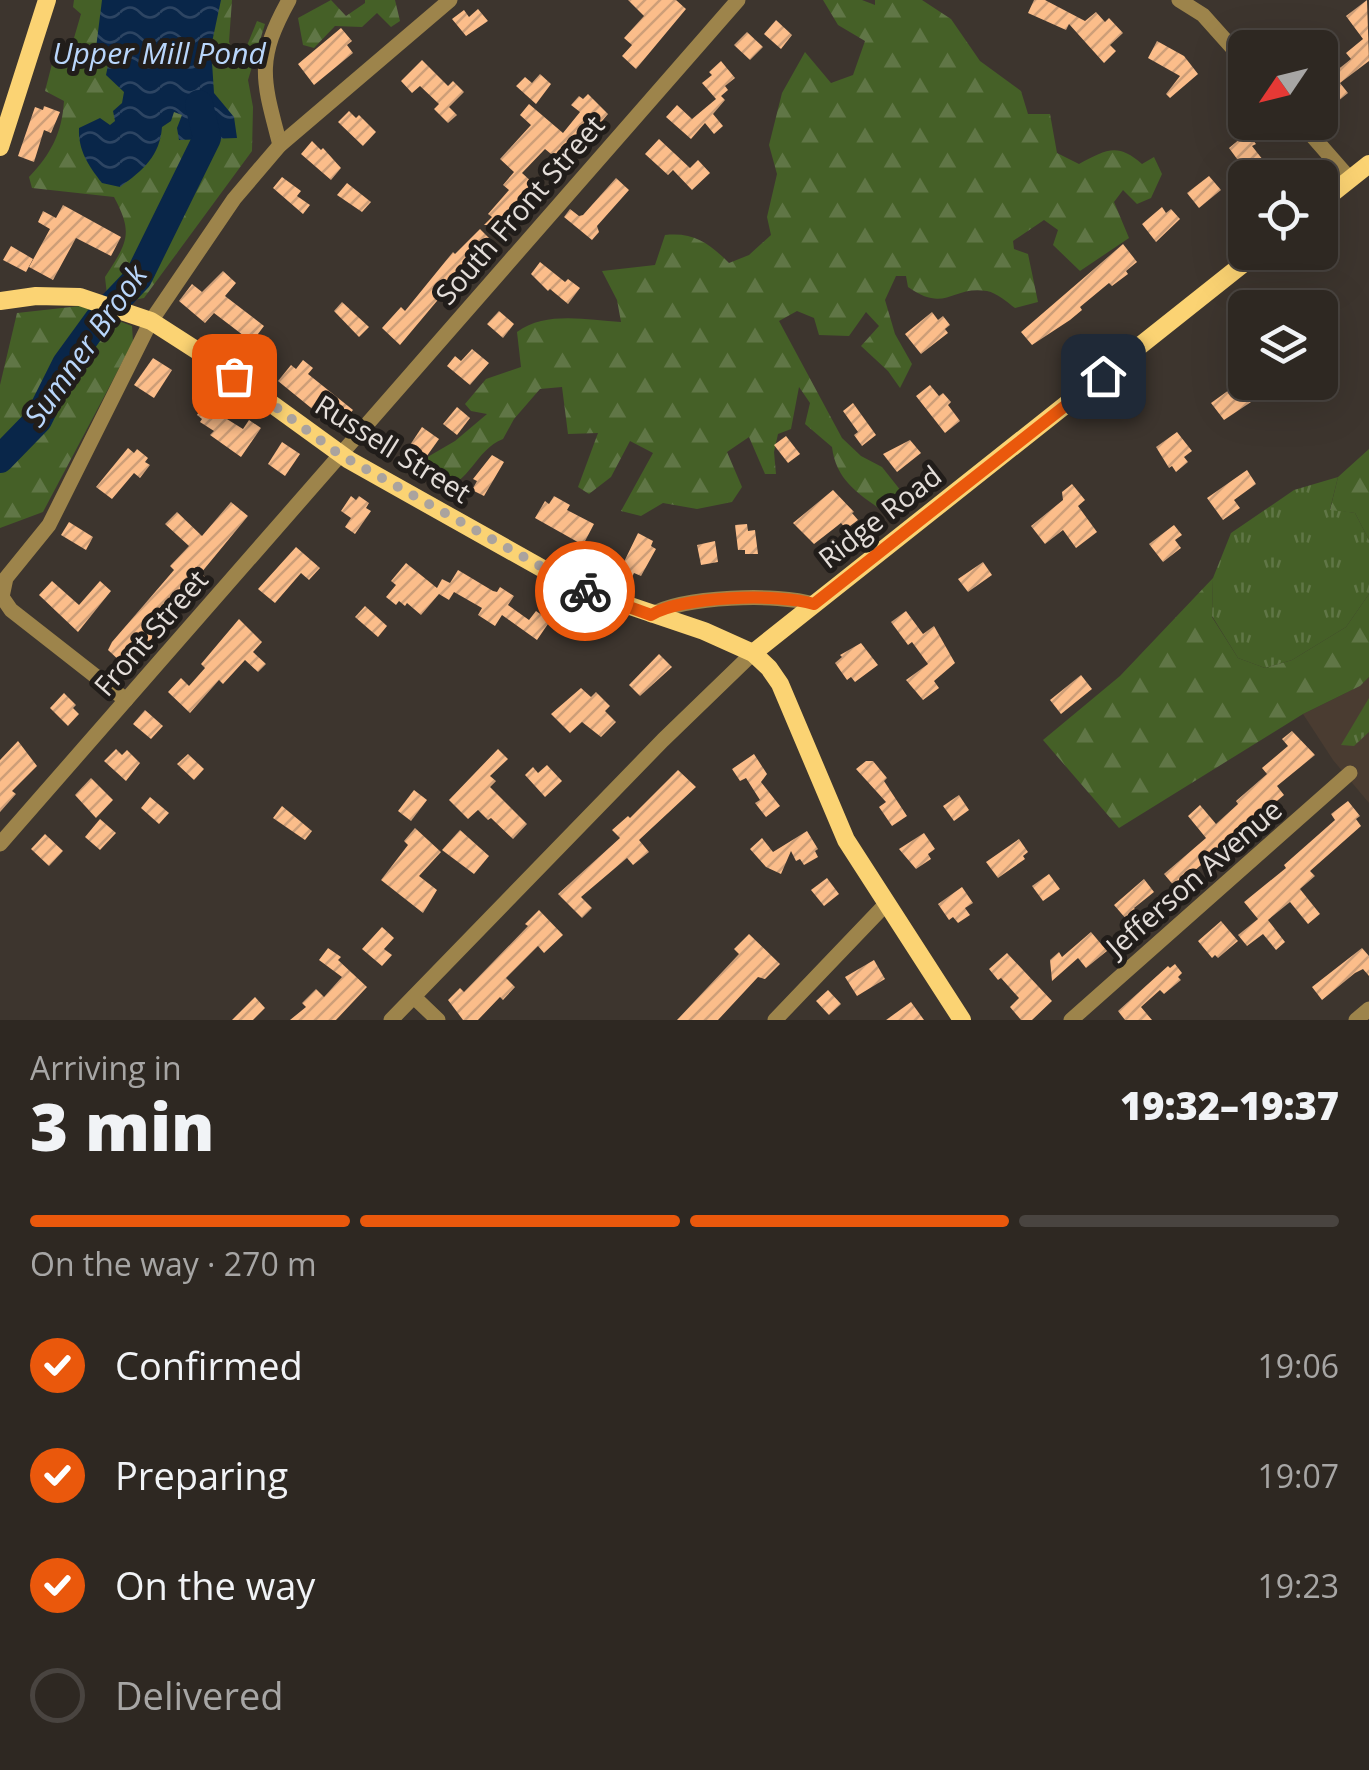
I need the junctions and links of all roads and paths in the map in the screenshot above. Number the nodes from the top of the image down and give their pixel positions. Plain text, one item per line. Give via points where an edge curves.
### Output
1 (47, 0) edge
2 (289, 0) edge
3 (450, 0) edge
4 (738, 0) edge
5 (1179, 0) edge
6 (1228, 43) edge
7 (1316, 140) edge
8 (280, 144) junction
9 (0, 147) edge
10 (1369, 164) edge
11 (1350, 179) junction
12 (1338, 189) edge
13 (1235, 270) edge
14 (0, 301) edge
15 (150, 321) junction
16 (339, 454) junction
17 (814, 604) junction
18 (651, 615) junction
19 (753, 653) junction
20 (126, 700) junction
21 (1350, 773) dead end
22 (0, 844) edge
23 (885, 904) junction
24 (414, 997) junction
25 (1369, 1008) edge
26 (391, 1020) edge
27 (438, 1020) edge
28 (775, 1020) edge
29 (962, 1020) edge
30 (1071, 1020) edge
31 (1356, 1020) edge

1 - 9 main road
2 - 8 street via 263,62
3 - 8 street
4 - 16 street, South Front Street
5 - 6 street
7 - 11 street
8 - 15 street via 234,198
10 - 11 main road
11 - 12 main road
13 - 17 main road, Ridge Road
14 - 15 main road, Russell Street via 80,297
15 - 16 main road, Russell Street
15 - 20 street via 64,499 2,590 11,610
16 - 18 main road, Russell Street via 577,588
16 - 20 street, Front Street
17 - 18 street via 776,597 676,604
17 - 19 main road, Ridge Road
18 - 19 main road, Russell Street
19 - 23 main road, Russell Street via 780,684 834,817
19 - 24 street, Ridge Road
20 - 22 street, Front Street
21 - 30 street, Jefferson Avenue
23 - 28 street
23 - 29 main road, Russell Street
24 - 26 street, Ridge Road
24 - 27 street
25 - 31 street

